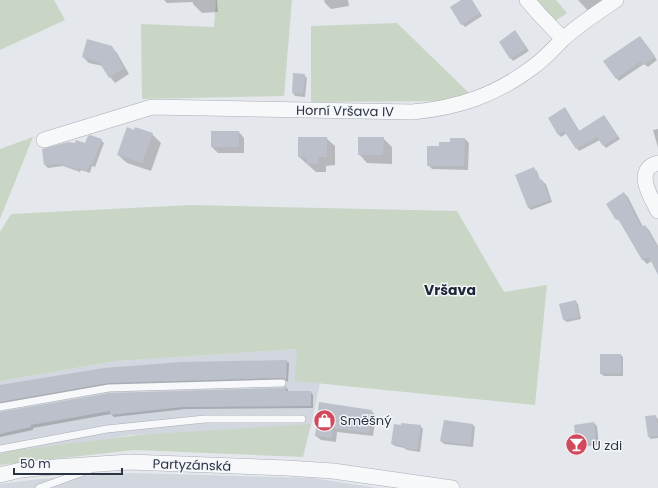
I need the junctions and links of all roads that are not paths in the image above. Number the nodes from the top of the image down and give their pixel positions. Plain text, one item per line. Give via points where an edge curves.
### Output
1 (527, 0) edge
2 (616, 0) edge
3 (563, 39) junction
4 (44, 140) dead end
5 (656, 163) edge
6 (658, 211) edge
7 (282, 383) dead end
8 (0, 406) edge
9 (302, 419) dead end
10 (0, 449) edge
11 (106, 463) junction
12 (0, 475) edge
13 (384, 483) edge
14 (39, 488) edge
15 (452, 488) edge

1 - 3 street
2 - 3 street, Horní Vršava IV
3 - 4 street, Horní Vršava IV via 534,67 510,83 471,101 436,110 412,112 152,107
5 - 6 street via 649,168 644,179
7 - 8 lane via 110,388
9 - 10 lane via 198,419 107,429
11 - 12 street, Partyzánská via 21,470
11 - 13 street, Partyzánská via 333,471
11 - 14 lane
13 - 15 street, Partyzánská

